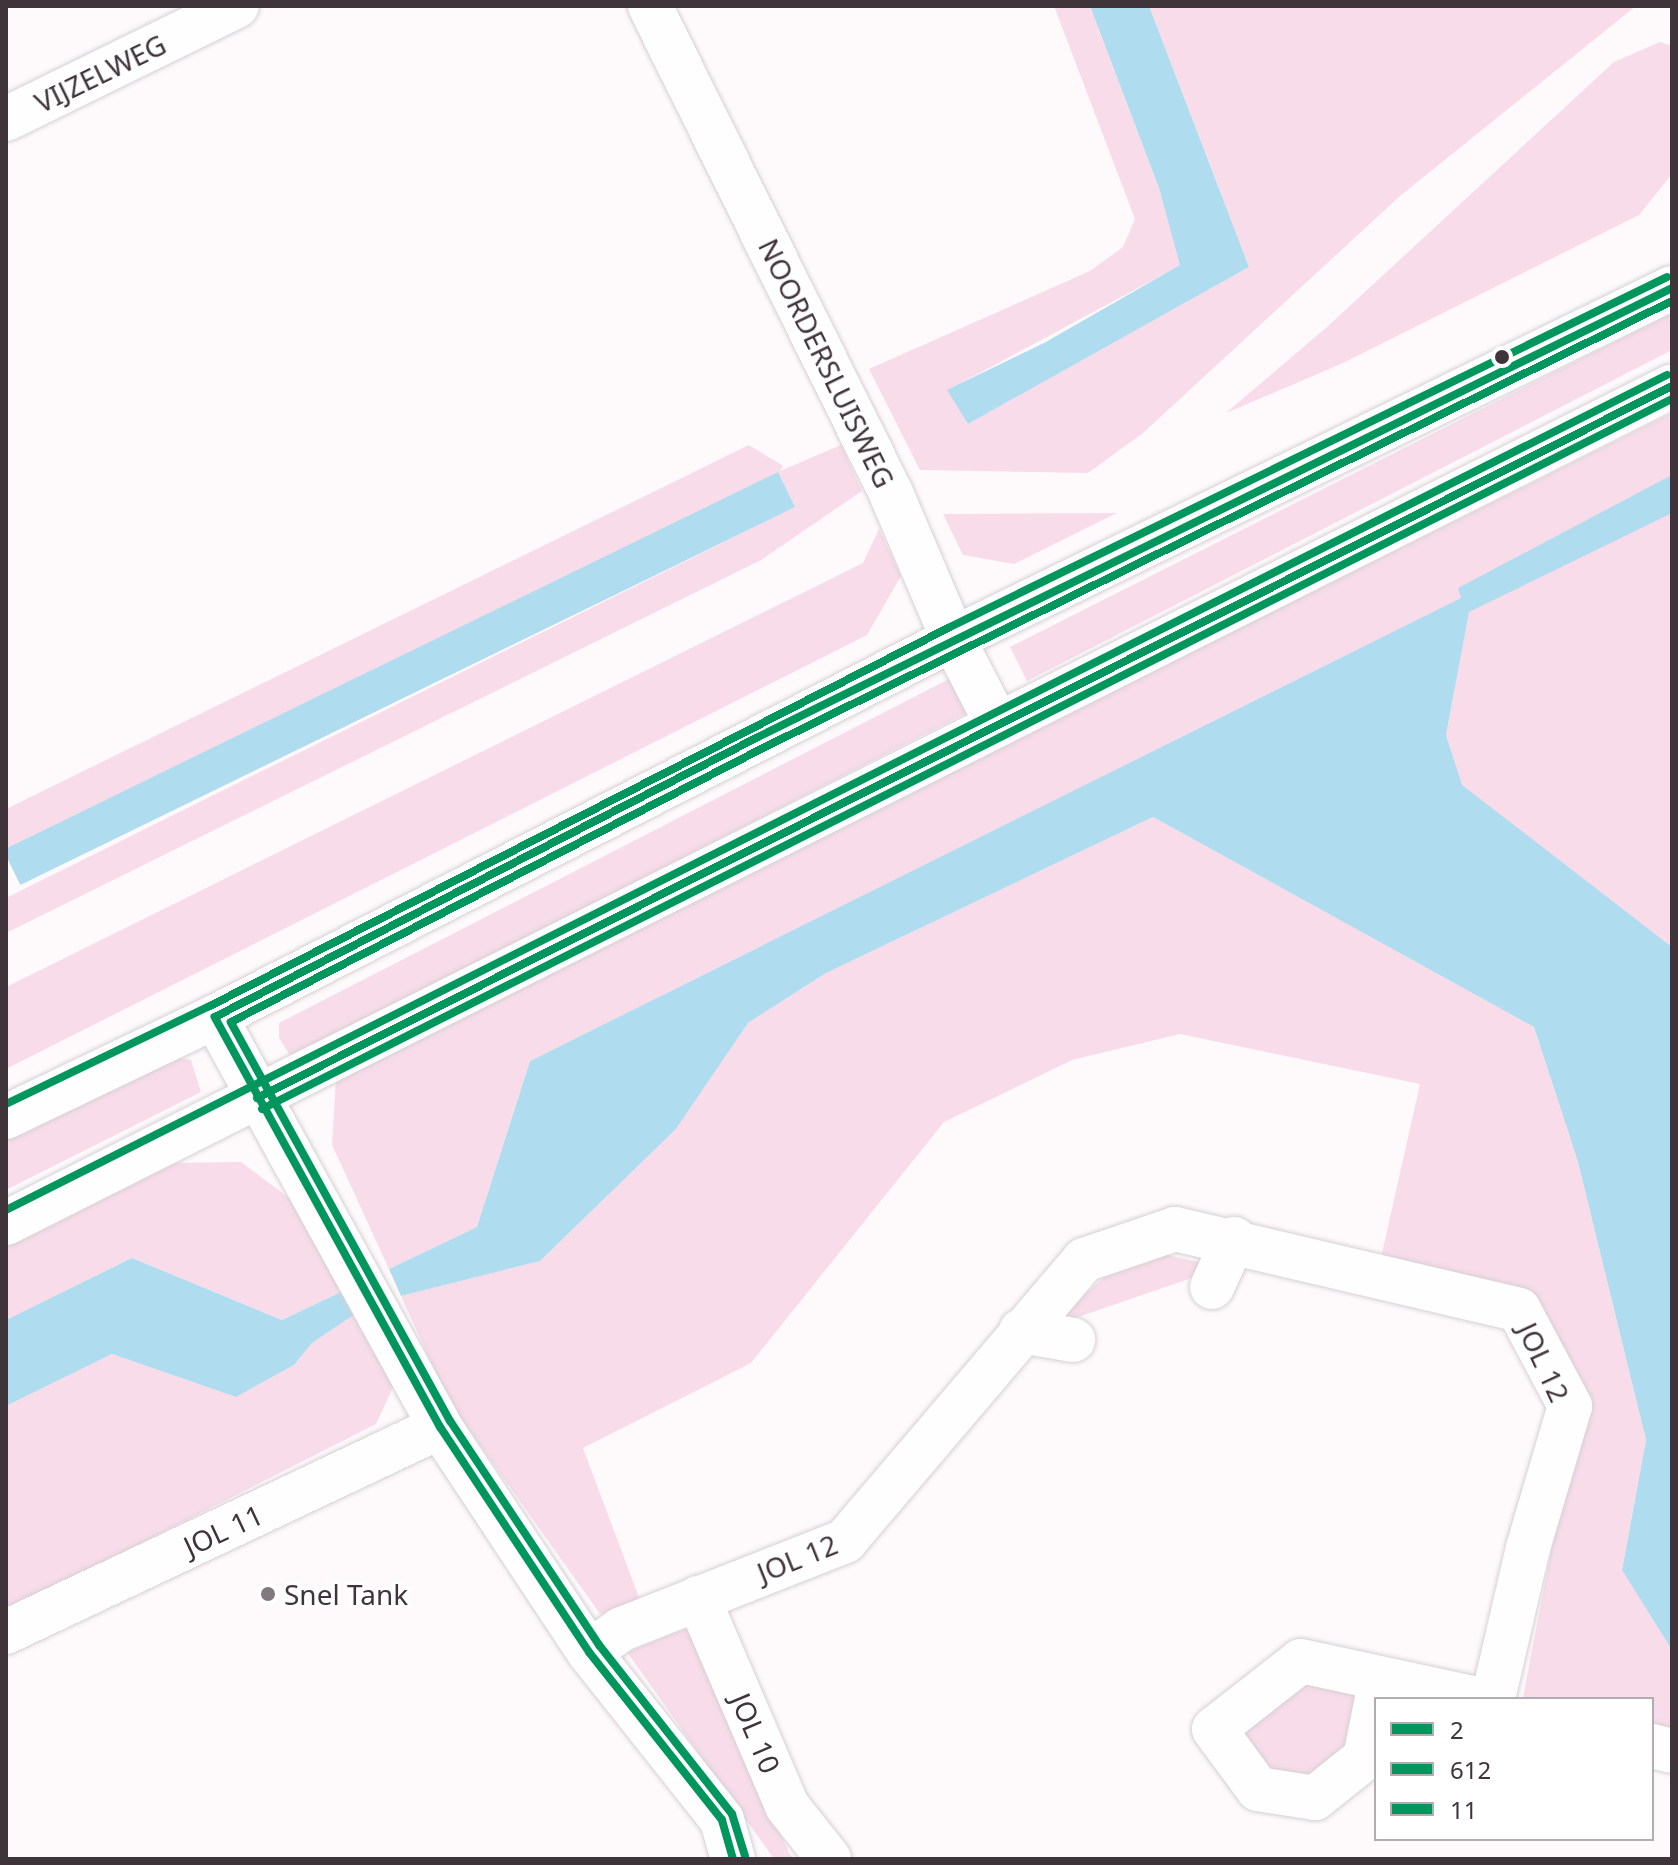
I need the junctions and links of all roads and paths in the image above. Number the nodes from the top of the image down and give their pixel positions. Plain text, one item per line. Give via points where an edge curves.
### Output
1 (237, 6) edge
2 (650, 6) edge
3 (6, 119) edge
4 (1672, 288) edge
5 (1672, 386) edge
6 (953, 639) junction
7 (997, 724) junction
8 (215, 1017) junction
9 (257, 1098) junction
10 (6, 1117) edge
11 (6, 1223) edge
12 (1234, 1239) junction
13 (1212, 1287) dead end
14 (1021, 1331) junction
15 (1073, 1340) dead end
16 (440, 1427) junction
17 (698, 1598) junction
18 (6, 1632) edge
19 (589, 1652) junction
20 (1378, 1693) edge
21 (1444, 1697) edge
22 (1493, 1697) edge
23 (733, 1859) edge
24 (829, 1859) edge

1 - 3 street, VIJZELWEG
2 - 6 street, NOORDERSLUISWEG via 890,491
4 - 6 street
5 - 7 street
6 - 7 street, NOORDERSLUISWEG
6 - 8 street
7 - 9 street
8 - 9 street
8 - 10 street
9 - 11 street
9 - 16 street
12 - 13 street
12 - 14 street, JOL 12 via 1175,1229 1084,1260
12 - 22 street, JOL 12 via 1519,1310 1570,1406 1528,1548
14 - 15 street
14 - 17 street, JOL 12 via 845,1541
16 - 18 street, JOL 11
16 - 19 street
17 - 19 street, JOL 12 via 622,1629
17 - 24 street, JOL 10 via 787,1806
19 - 23 street via 722,1820
20 - 21 street

